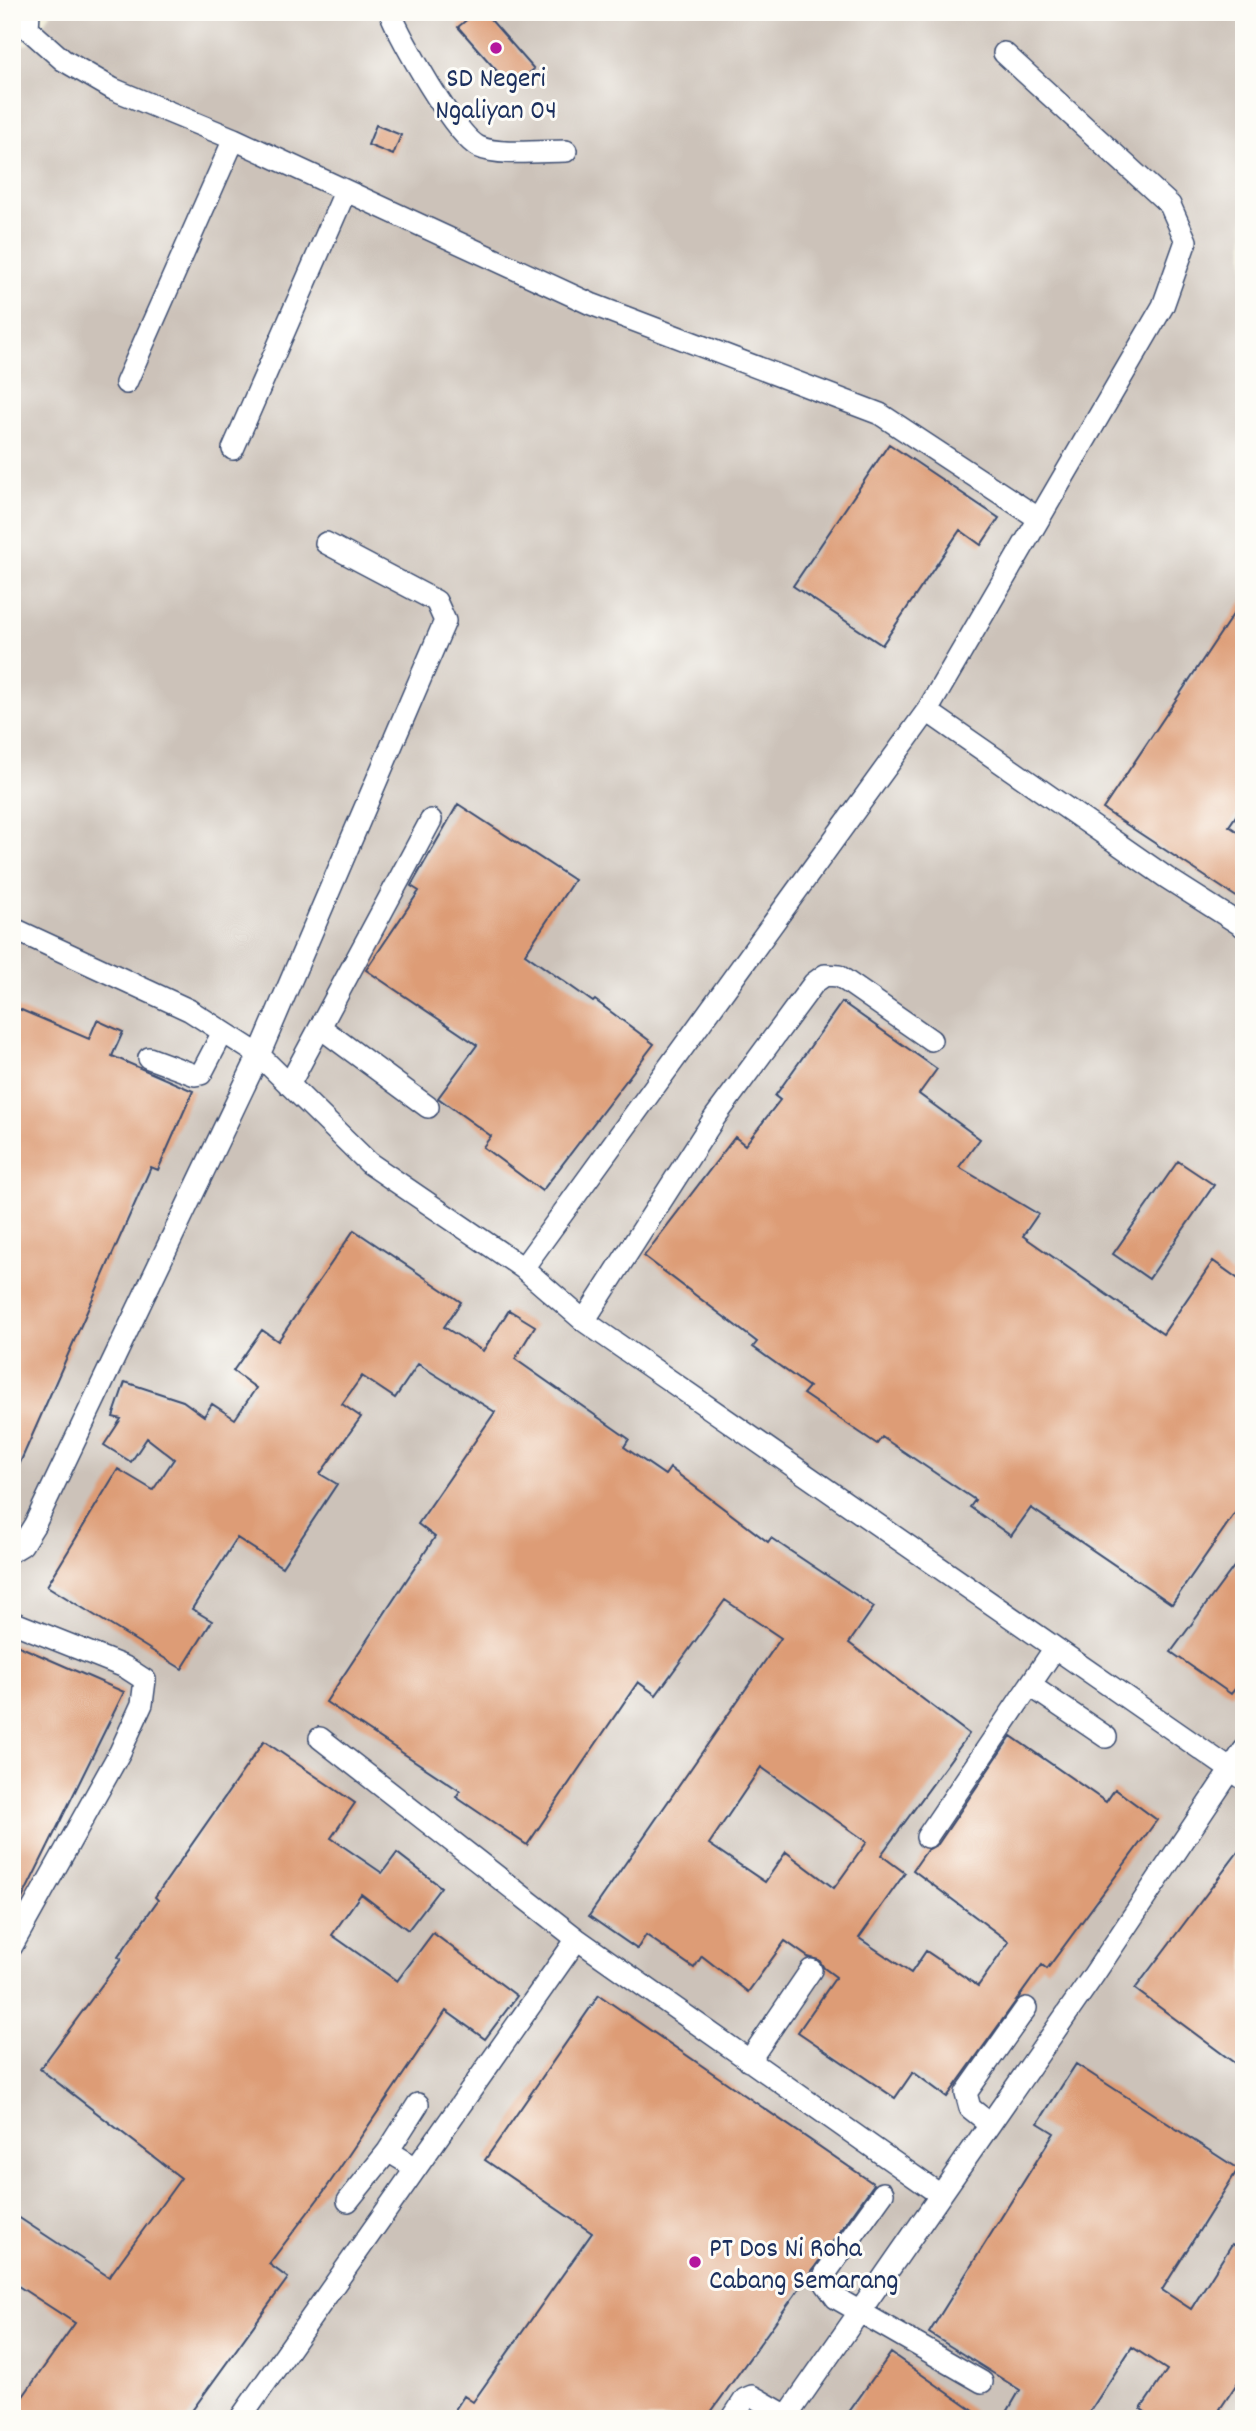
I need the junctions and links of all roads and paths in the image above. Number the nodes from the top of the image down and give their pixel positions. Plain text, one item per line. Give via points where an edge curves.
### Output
1 (390, 12) edge
2 (23, 27) edge
3 (1004, 53) dead end
4 (234, 139) junction
5 (566, 151) dead end
6 (345, 192) junction
7 (127, 383) dead end
8 (233, 449) dead end
9 (1038, 518) junction
10 (326, 543) dead end
11 (927, 711) junction
12 (431, 820) dead end
13 (12, 928) edge
14 (1244, 928) edge
15 (321, 1028) junction
16 (223, 1032) junction
17 (931, 1040) dead end
18 (258, 1055) junction
19 (149, 1058) dead end
20 (289, 1085) junction
21 (428, 1107) dead end
22 (523, 1268) junction
23 (584, 1321) junction
24 (12, 1551) edge
25 (12, 1622) edge
26 (1055, 1648) junction
27 (1031, 1686) junction
28 (1106, 1737) dead end
29 (320, 1738) dead end
30 (1244, 1750) edge
31 (1237, 1774) edge
32 (927, 1838) dead end
33 (578, 1939) junction
34 (12, 1946) edge
35 (811, 1970) dead end
36 (1027, 2008) dead end
37 (749, 2061) junction
38 (418, 2104) dead end
39 (989, 2123) junction
40 (388, 2151) junction
41 (416, 2168) junction
42 (883, 2193) dead end
43 (939, 2194) junction
44 (348, 2201) dead end
45 (859, 2312) junction
46 (982, 2382) dead end
47 (786, 2417) edge
48 (240, 2419) edge
49 (732, 2419) edge

1 - 5 street via 463,135 479,147 494,150
2 - 4 street via 62,60 113,89
3 - 9 street via 1170,205 1186,241 1163,306
4 - 6 street
4 - 7 street
6 - 8 street
6 - 9 street via 591,304 880,414
9 - 11 street
10 - 18 street via 436,601 445,621
11 - 14 street
11 - 22 street
12 - 15 street
13 - 16 street via 189,1010
15 - 20 street
15 - 21 street
16 - 18 street
16 - 19 street via 201,1074
17 - 23 street via 839,976 825,975 814,983 715,1117
18 - 20 street
18 - 24 street via 35,1524 22,1545
20 - 22 street via 369,1163
22 - 23 street
23 - 26 street
25 - 34 street via 125,1667 145,1680 145,1692 114,1762
26 - 27 street
26 - 31 street
27 - 28 street
27 - 32 street
29 - 33 street
30 - 31 street
31 - 39 street
33 - 37 street
33 - 41 street
35 - 37 street
36 - 39 street via 966,2093 970,2108
37 - 43 street
38 - 40 street
39 - 43 street
40 - 41 street
40 - 44 street
41 - 48 street
42 - 45 street via 825,2274 836,2298
43 - 45 street
45 - 46 street
45 - 47 street
47 - 49 street via 752,2396

